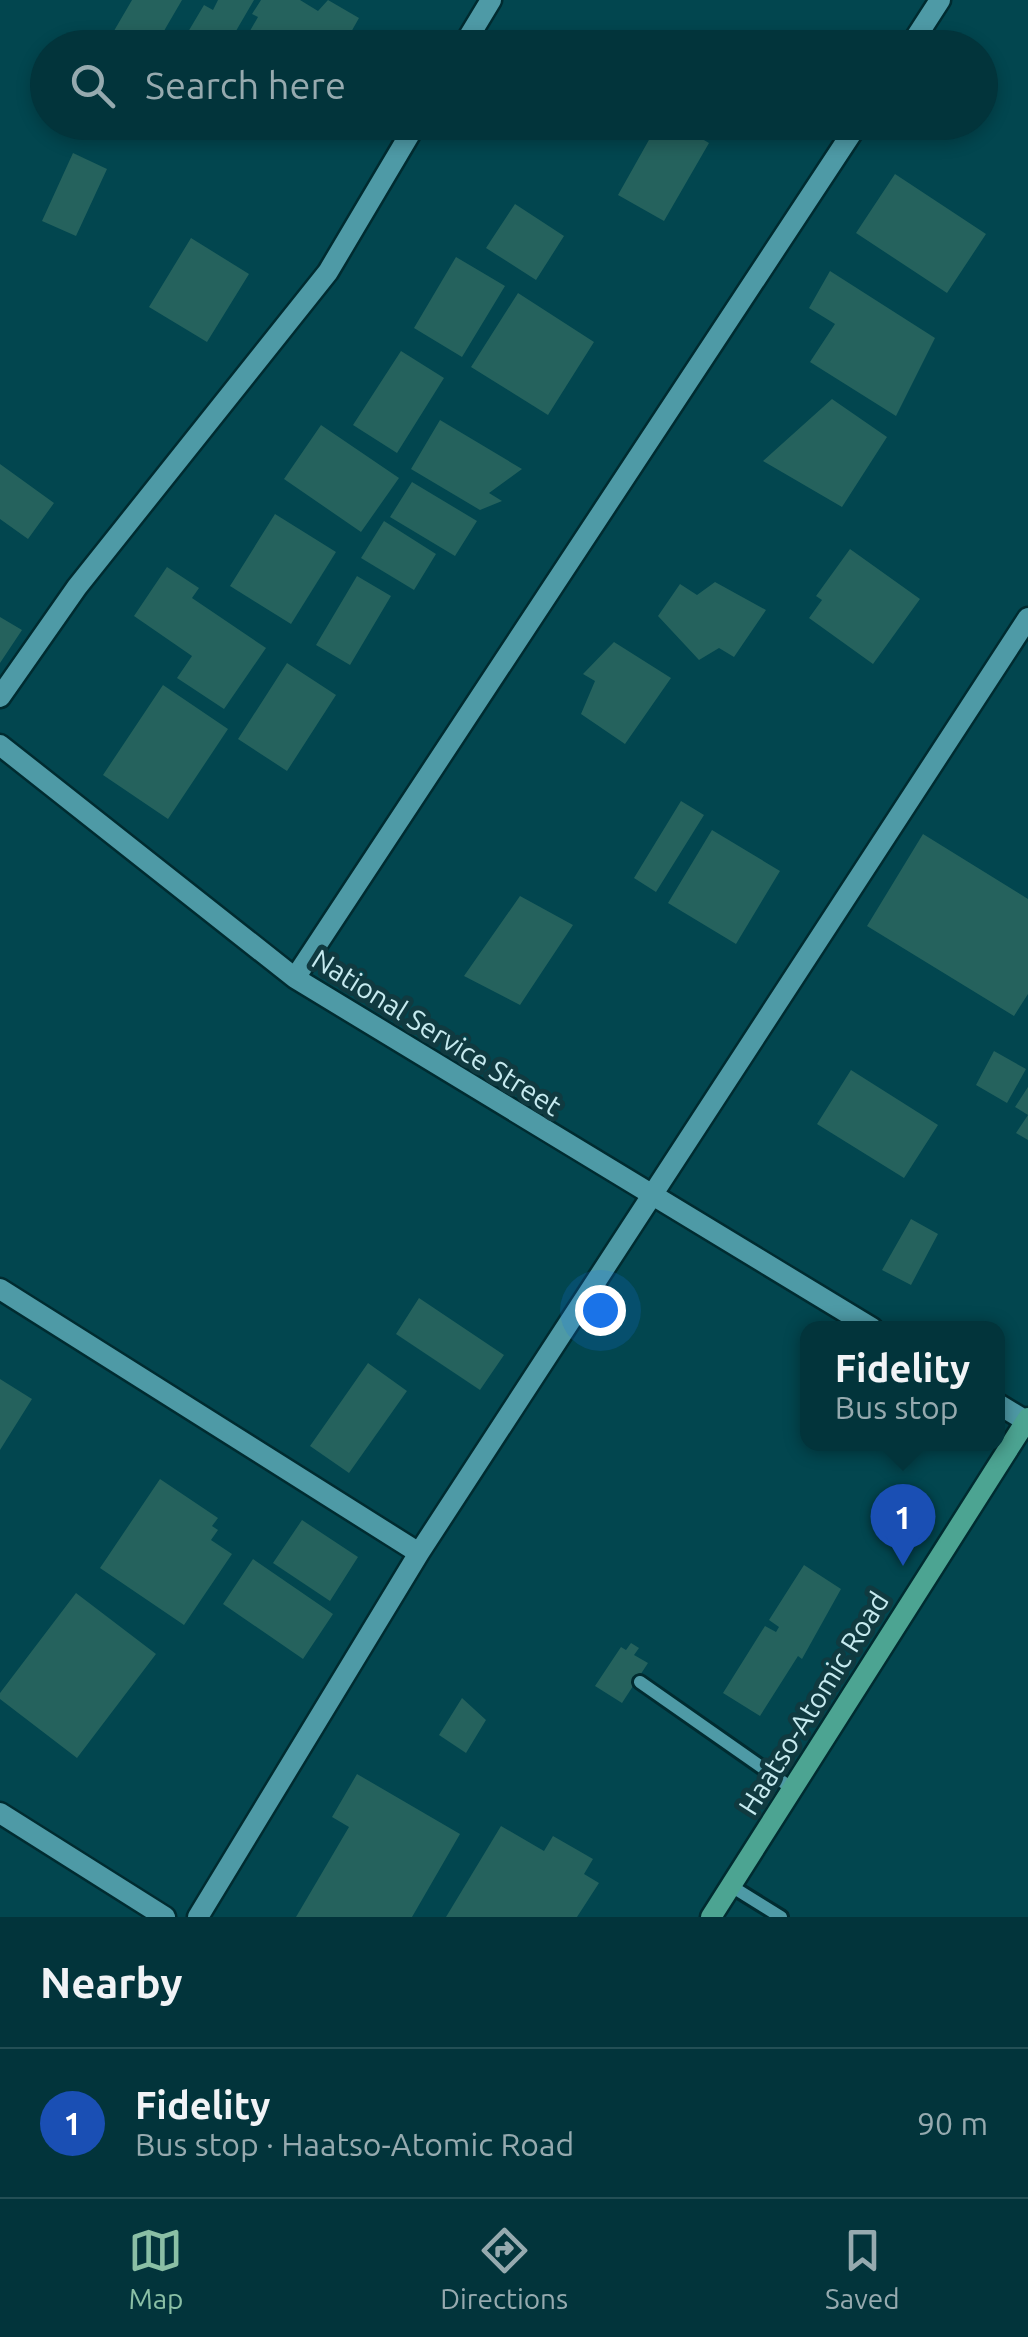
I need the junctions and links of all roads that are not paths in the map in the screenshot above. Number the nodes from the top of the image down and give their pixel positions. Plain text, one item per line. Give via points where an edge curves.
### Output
1 (491, 0) edge
2 (940, 0) edge
3 (473, 30) edge
4 (921, 30) edge
5 (406, 140) edge
6 (847, 140) edge
7 (1028, 618) edge
8 (0, 697) edge
9 (0, 745) edge
10 (295, 978) junction
11 (652, 1196) junction
12 (0, 1289) edge
13 (860, 1321) edge
14 (1005, 1408) edge
15 (1027, 1420) edge
16 (419, 1553) junction
17 (640, 1682) dead end
18 (790, 1787) junction
19 (0, 1813) edge
20 (731, 1886) junction
21 (165, 1917) edge
22 (198, 1917) edge
23 (711, 1917) edge
24 (780, 1917) edge

1 - 3 street
2 - 4 street
5 - 8 street via 328,272 77,587
6 - 10 street
7 - 11 street
9 - 10 street, National Service Street
10 - 11 street, National Service Street
11 - 13 street, National Service Street
11 - 16 street
12 - 16 street
14 - 15 street
15 - 18 main road, Haatso-Atomic Road
16 - 22 street
17 - 18 lane
18 - 20 main road, Haatso-Atomic Road
19 - 21 street
20 - 23 main road, Haatso-Atomic Road
20 - 24 lane

